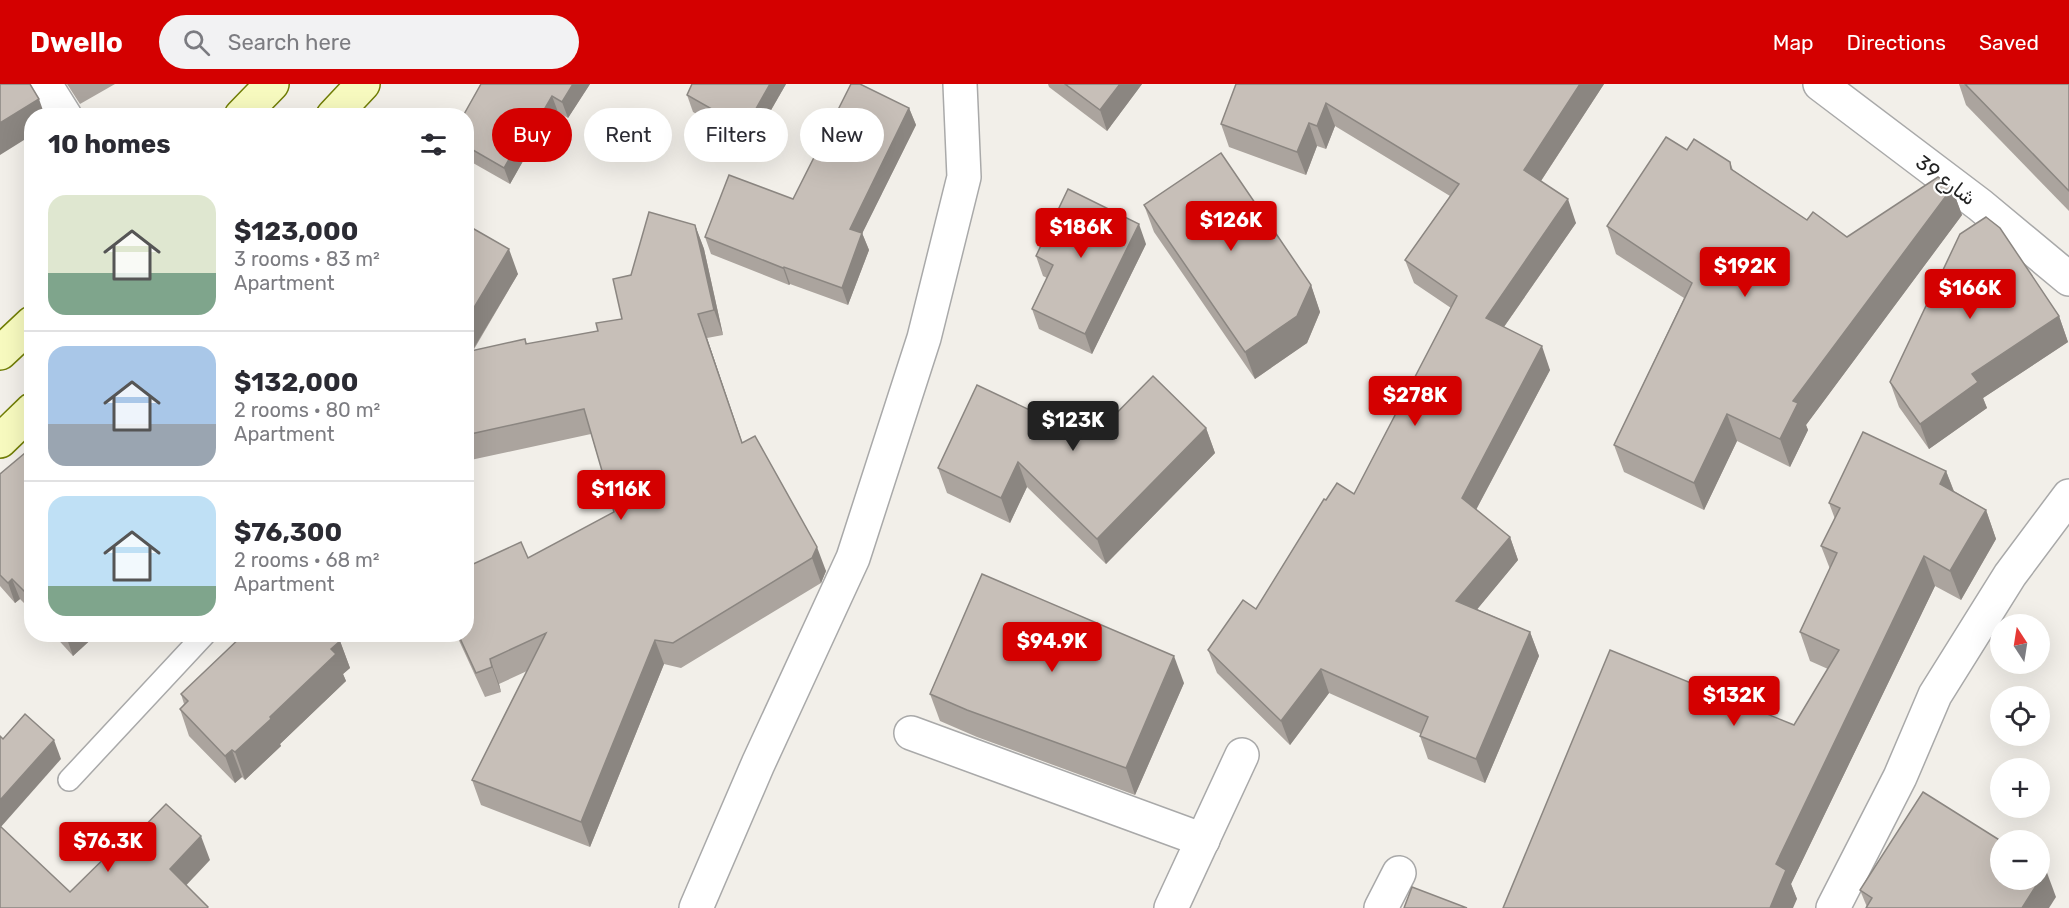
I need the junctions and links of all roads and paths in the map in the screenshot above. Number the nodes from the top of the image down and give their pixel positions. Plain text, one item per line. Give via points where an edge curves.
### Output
1 (45, 84) edge
2 (272, 84) edge
3 (363, 84) edge
4 (960, 84) edge
5 (1820, 84) edge
6 (60, 108) edge
7 (249, 108) edge
8 (340, 108) edge
9 (2069, 279) edge
10 (24, 330) edge
11 (0, 353) edge
12 (24, 418) edge
13 (0, 441) edge
14 (2069, 496) edge
15 (198, 642) edge
16 (911, 733) dead end
17 (1242, 755) dead end
18 (69, 780) dead end
19 (1203, 840) junction
20 (1399, 873) dead end
21 (696, 908) edge
22 (1171, 908) edge
23 (1381, 908) edge
24 (1833, 908) edge

1 - 6 street
2 - 7 main road
3 - 8 main road
4 - 21 street via 964,177 921,349 854,558
5 - 9 street, شارع 39 via 1980,205
10 - 11 main road
12 - 13 main road
14 - 24 street via 2010,575 1935,695 1900,777
15 - 18 lane
16 - 19 street
17 - 19 street
19 - 22 street
20 - 23 street

